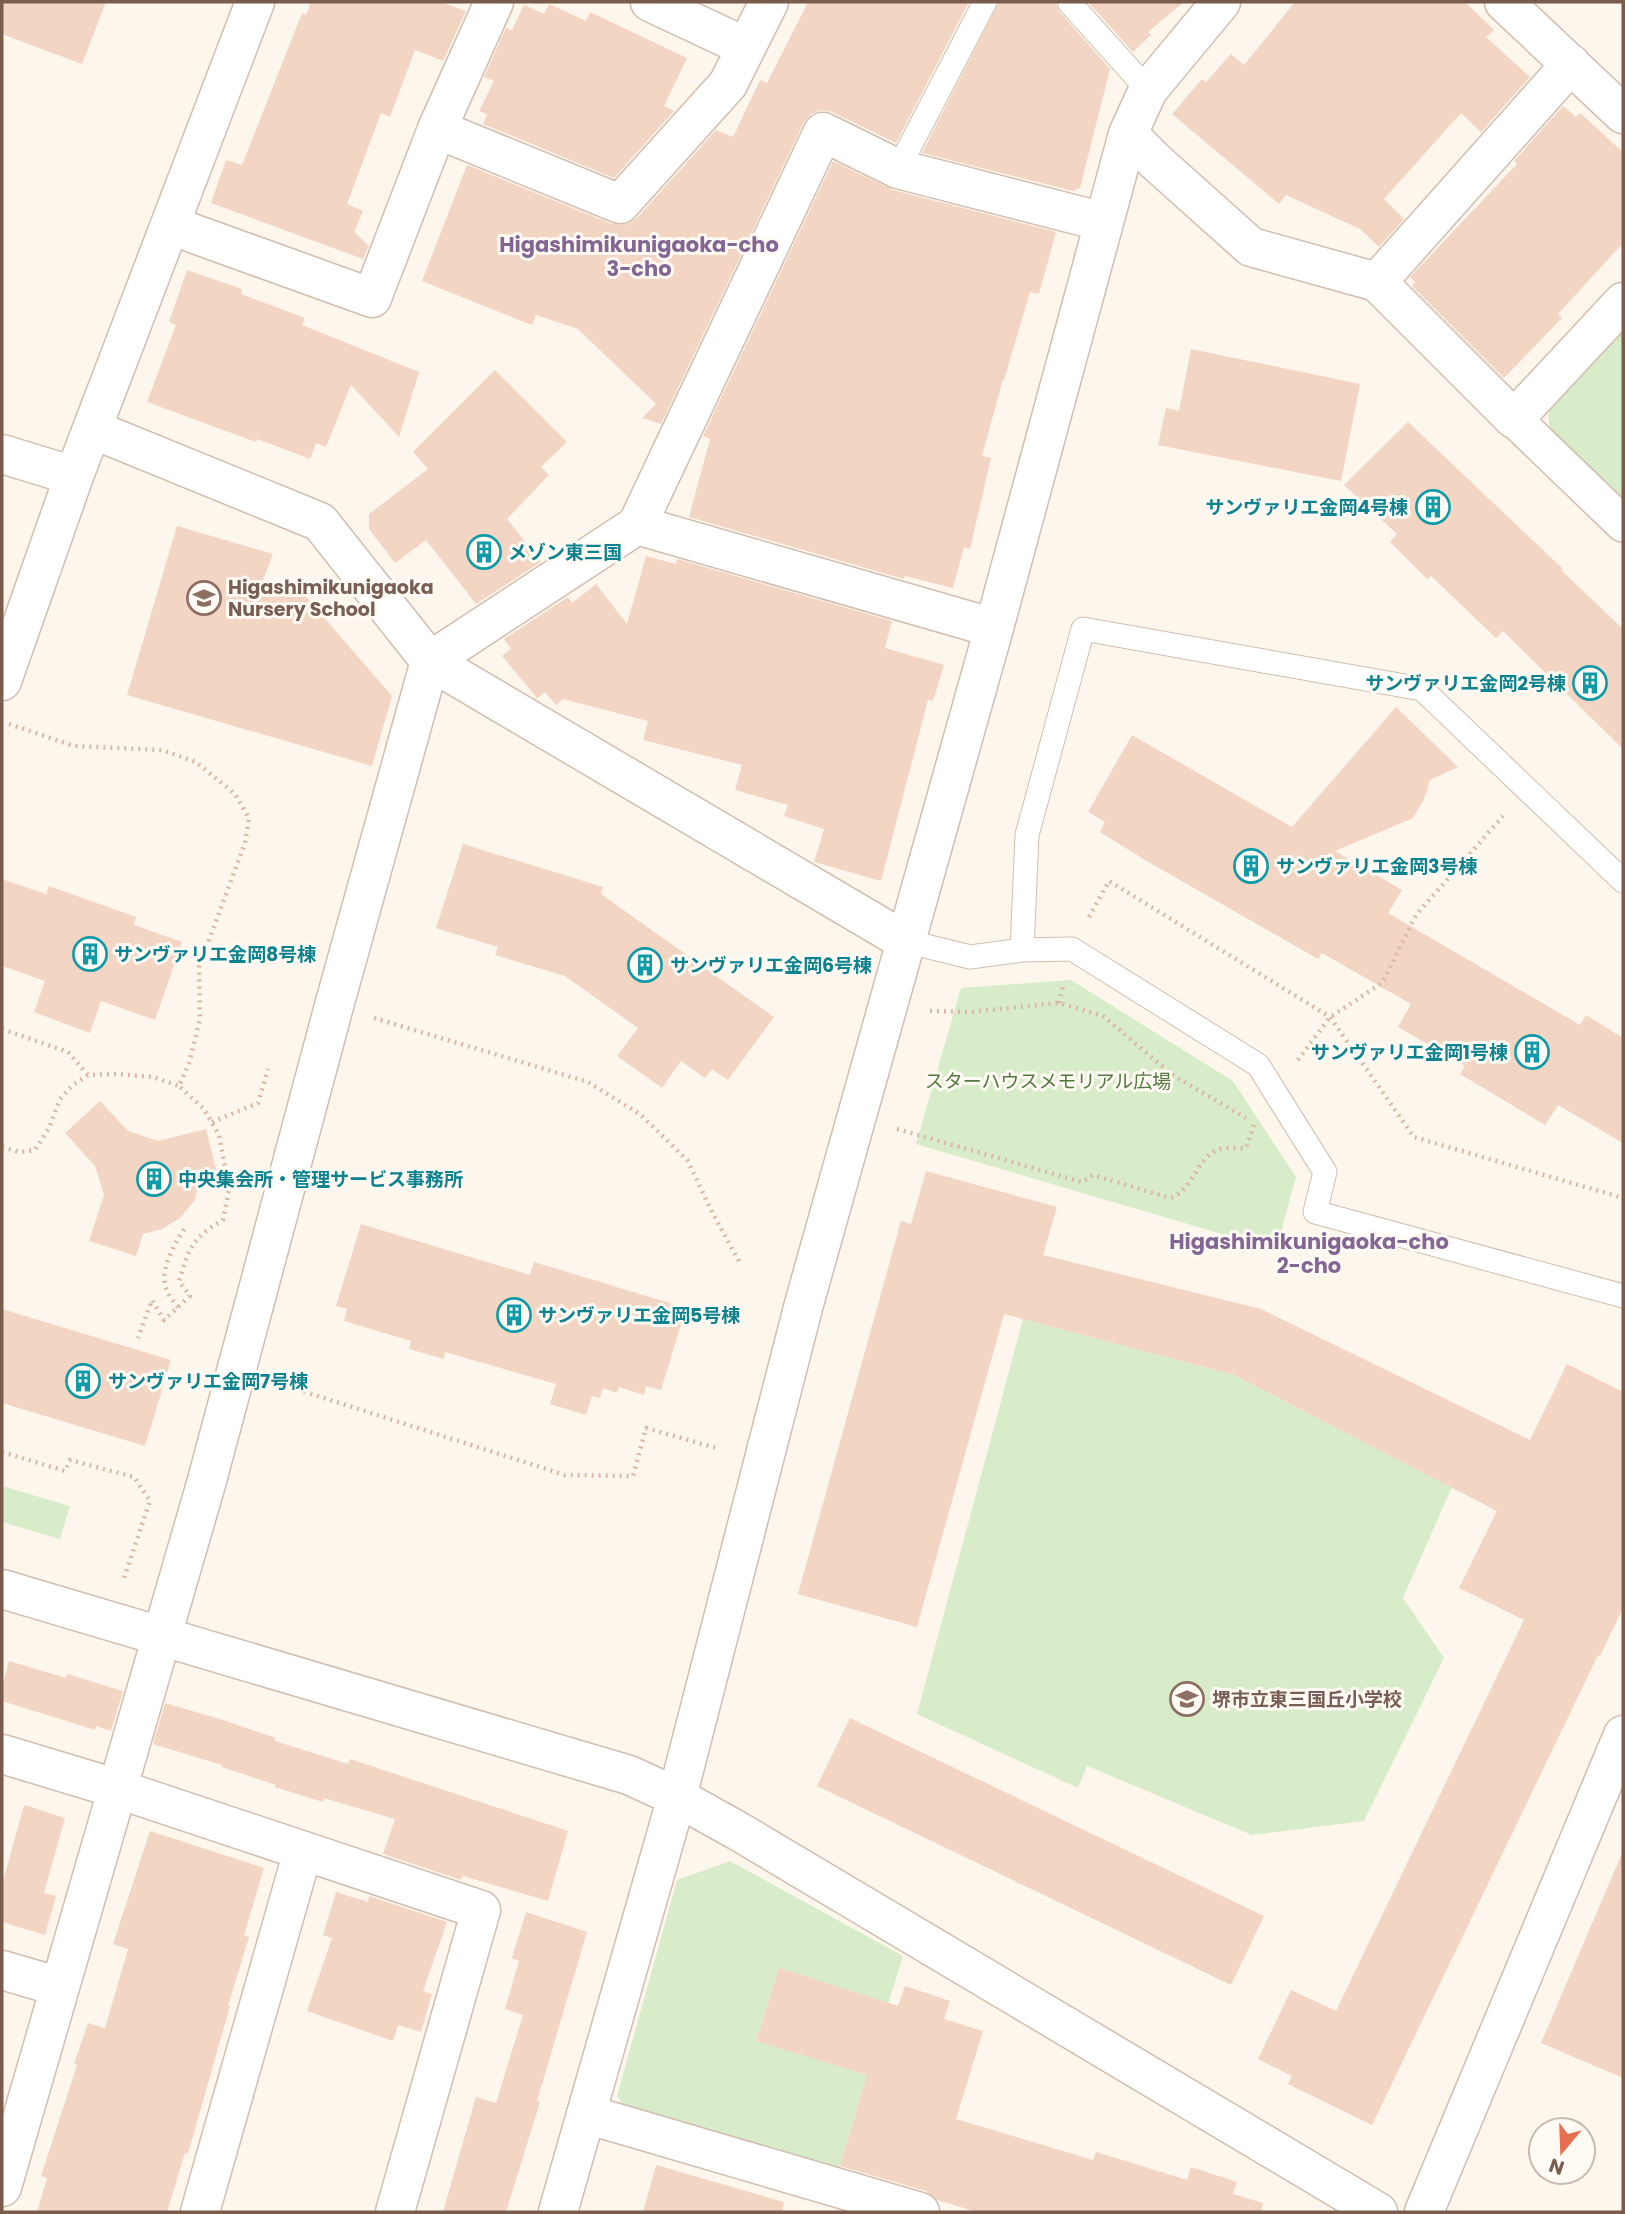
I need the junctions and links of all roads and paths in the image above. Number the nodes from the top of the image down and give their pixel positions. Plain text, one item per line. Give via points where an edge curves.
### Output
1 (255, 2) edge
2 (494, 2) edge
3 (650, 2) edge
4 (769, 2) edge
5 (985, 2) edge
6 (1069, 2) edge
7 (1221, 2) edge
8 (1504, 2) edge
9 (746, 47) junction
10 (1571, 64) junction
11 (1148, 90) junction
12 (1623, 114) edge
13 (437, 129) junction
14 (1128, 134) junction
15 (898, 169) junction
16 (1104, 222) junction
17 (170, 225) junction
18 (1377, 282) junction
19 (1623, 302) edge
20 (1514, 419) junction
21 (92, 429) junction
22 (2, 454) edge
23 (74, 476) junction
24 (1623, 524) edge
25 (636, 525) junction
26 (993, 628) junction
27 (430, 661) junction
28 (2, 681) edge
29 (2, 722) edge
30 (1527, 789) junction
31 (1623, 881) edge
32 (905, 941) junction
33 (1072, 949) junction
34 (1022, 950) junction
35 (1059, 1003) junction
36 (334, 1006) junction
37 (929, 1011) dead end
38 (1330, 1017) junction
39 (2, 1029) edge
40 (268, 1068) dead end
41 (88, 1075) junction
42 (179, 1086) junction
43 (1276, 1094) junction
44 (211, 1122) junction
45 (896, 1128) dead end
46 (2, 1147) edge
47 (1623, 1198) edge
48 (187, 1226) dead end
49 (741, 1265) dead end
50 (1623, 1296) edge
51 (178, 1307) junction
52 (138, 1338) dead end
53 (236, 1371) junction
54 (720, 1449) dead end
55 (2, 1452) edge
56 (123, 1581) dead end
57 (2, 1589) edge
58 (163, 1636) junction
59 (1623, 1735) edge
60 (2, 1754) edge
61 (118, 1789) junction
62 (677, 1797) junction
63 (303, 1851) junction
64 (2, 1970) edge
65 (60, 1987) junction
66 (13, 2106) edge
67 (586, 2114) junction
68 (2, 2187) edge
69 (200, 2212) edge
70 (395, 2212) edge
71 (558, 2212) edge
72 (920, 2212) edge
73 (1378, 2212) edge
74 (1424, 2212) edge

1 - 17 street
2 - 13 street
3 - 9 street
4 - 9 street
5 - 15 lane
6 - 11 lane
7 - 11 street
8 - 10 street
9 - 13 street via 728,84 620,204
10 - 12 street
10 - 18 street
11 - 14 street
13 - 17 street via 372,298
14 - 16 street
14 - 18 street via 1251,247
15 - 16 street
15 - 25 street via 823,132
16 - 26 street
17 - 21 street
18 - 20 street
19 - 20 street
20 - 24 street
21 - 23 street
21 - 27 street via 320,522
22 - 23 street
23 - 28 street
25 - 26 street
25 - 27 street
26 - 32 street
27 - 32 street
27 - 36 street
29 - 42 path via 74,746 162,750 196,762 235,794 248,818 245,843 199,967 200,1019
30 - 31 lane
30 - 34 lane via 1422,689 1083,629 1027,835
30 - 38 path via 1416,915 1382,983
32 - 34 lane via 970,957
32 - 62 street via 804,1304
33 - 34 lane
33 - 35 path
33 - 38 path via 1109,881
33 - 43 lane via 1258,1065
35 - 37 path via 970,1012
35 - 45 path via 1103,1016 1174,1076 1255,1123 1246,1148 1220,1149 1210,1155 1179,1195 1170,1198 1093,1175 1083,1182
36 - 49 path via 588,1082 641,1115 688,1161
36 - 53 street
38 - 43 path
38 - 47 path via 1414,1137
39 - 41 path via 68,1052
40 - 44 path via 258,1103
41 - 42 path via 153,1077
41 - 46 path via 60,1099 35,1150
42 - 44 path
43 - 50 lane via 1325,1172 1315,1212
44 - 51 path via 219,1135 229,1189 223,1220 190,1247 179,1281 190,1296
48 - 51 path via 166,1266 165,1287
51 - 52 path via 164,1320 152,1300
53 - 54 path via 565,1475 633,1476 646,1427
53 - 58 street
55 - 56 path via 65,1471 70,1460 134,1477 150,1500
57 - 58 street
58 - 61 street
58 - 62 street via 629,1775
59 - 74 street
60 - 61 street
61 - 63 street
61 - 65 street
62 - 67 street
62 - 73 street
63 - 69 street
63 - 70 street via 481,1910
64 - 65 street
65 - 66 street
66 - 68 street
67 - 71 street
67 - 72 street

